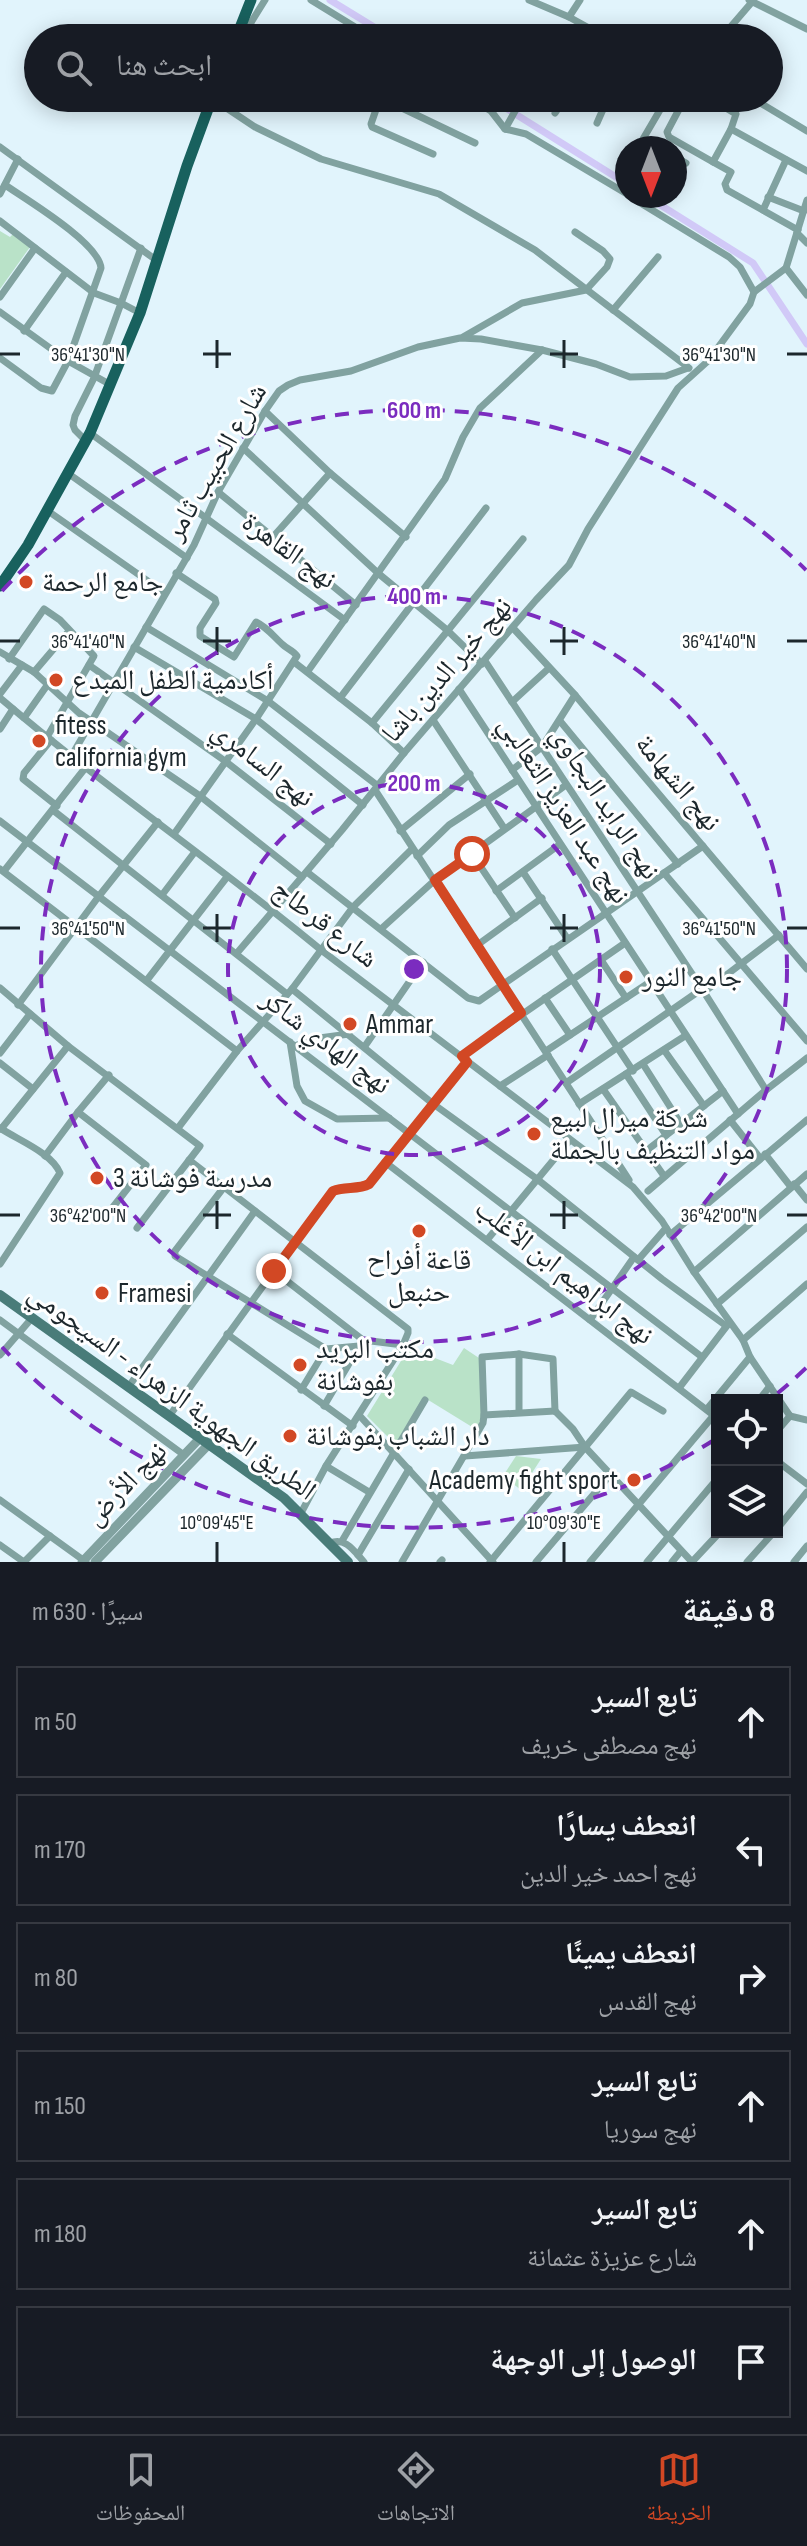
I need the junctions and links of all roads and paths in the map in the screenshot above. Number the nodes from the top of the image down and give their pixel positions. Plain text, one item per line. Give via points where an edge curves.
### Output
1 (251, 0) edge
2 (265, 0) edge
3 (311, 0) edge
4 (529, 0) edge
5 (580, 0) edge
6 (750, 1) edge
7 (569, 17) junction
8 (243, 24) edge
9 (246, 24) edge
10 (350, 24) edge
11 (582, 24) edge
12 (732, 24) edge
13 (807, 29) edge
14 (210, 112) edge
15 (232, 112) edge
16 (376, 112) edge
17 (410, 112) edge
18 (492, 112) edge
19 (513, 112) edge
20 (602, 112) edge
21 (659, 112) edge
22 (678, 112) edge
23 (733, 112) edge
24 (775, 112) edge
25 (597, 123) dead end
26 (505, 128) junction
27 (731, 129) junction
28 (807, 131) edge
29 (645, 136) edge
30 (475, 143) dead end
31 (0, 147) edge
32 (433, 154) dead end
33 (18, 159) junction
34 (786, 160) junction
35 (713, 162) junction
36 (807, 171) edge
37 (5, 185) junction
38 (615, 187) edge
39 (0, 194) edge
40 (768, 197) junction
41 (807, 200) edge
42 (649, 208) edge
43 (763, 210) junction
44 (804, 211) junction
45 (0, 221) edge
46 (575, 232) dead end
47 (798, 232) junction
48 (807, 243) edge
49 (35, 248) junction
50 (141, 248) junction
51 (658, 257) dead end
52 (156, 260) junction
53 (786, 268) junction
54 (66, 272) junction
55 (586, 290) junction
56 (755, 291) junction
57 (94, 293) junction
58 (807, 295) edge
59 (0, 297) edge
60 (121, 303) junction
61 (613, 310) junction
62 (0, 312) edge
63 (140, 313) junction
64 (24, 331) junction
65 (460, 338) junction
66 (542, 350) junction
67 (0, 358) edge
68 (68, 361) junction
69 (692, 371) junction
70 (94, 378) junction
71 (111, 385) junction
72 (265, 411) junction
73 (88, 437) junction
74 (243, 448) junction
75 (330, 473) junction
76 (69, 474) junction
77 (218, 492) junction
78 (303, 503) junction
79 (486, 508) dead end
80 (48, 511) junction
81 (206, 518) junction
82 (406, 537) junction
83 (272, 538) junction
84 (523, 539) dead end
85 (187, 558) junction
86 (176, 573) junction
87 (379, 574) junction
88 (0, 586) edge
89 (165, 593) junction
90 (414, 602) junction
91 (356, 605) junction
92 (345, 620) junction
93 (146, 627) junction
94 (513, 628) junction
95 (447, 630) junction
96 (69, 631) junction
97 (134, 647) junction
98 (0, 652) edge
99 (9, 659) junction
100 (295, 660) junction
101 (483, 663) junction
102 (22, 665) junction
103 (89, 665) junction
104 (549, 668) junction
105 (308, 671) junction
106 (34, 672) junction
107 (114, 680) junction
108 (48, 684) junction
109 (459, 689) junction
110 (575, 695) junction
111 (0, 696) edge
112 (340, 698) junction
113 (268, 701) junction
114 (66, 702) junction
115 (512, 702) junction
116 (13, 709) junction
117 (24, 718) junction
118 (256, 719) junction
119 (92, 720) junction
120 (433, 720) junction
121 (560, 721) junction
122 (372, 723) junction
123 (0, 729) edge
124 (49, 739) junction
125 (542, 747) junction
126 (404, 753) junction
127 (72, 755) junction
128 (225, 761) junction
129 (86, 767) junction
130 (512, 770) junction
131 (470, 774) junction
132 (518, 780) junction
133 (566, 785) junction
134 (376, 788) junction
135 (200, 796) junction
136 (487, 800) junction
137 (363, 805) junction
138 (535, 806) junction
139 (56, 808) junction
140 (0, 821) edge
141 (158, 822) junction
142 (504, 828) junction
143 (400, 831) junction
144 (174, 834) junction
145 (27, 841) junction
146 (331, 844) junction
147 (559, 845) junction
148 (703, 846) junction
149 (415, 852) junction
150 (194, 853) junction
151 (472, 854) junction
152 (678, 864) junction
153 (125, 867) junction
154 (2, 870) edge
155 (523, 872) junction
156 (664, 873) junction
157 (304, 874) junction
158 (227, 877) junction
159 (435, 880) junction
160 (496, 891) junction
161 (637, 891) junction
162 (162, 895) junction
163 (99, 896) junction
164 (542, 898) junction
165 (353, 907) junction
166 (272, 910) junction
167 (604, 913) junction
168 (515, 918) junction
169 (192, 921) junction
170 (78, 926) junction
171 (381, 929) junction
172 (779, 935) junction
173 (567, 938) junction
174 (625, 943) junction
175 (476, 946) junction
176 (552, 949) junction
177 (169, 950) junction
178 (321, 950) junction
179 (237, 953) junction
180 (601, 960) junction
181 (423, 962) junction
182 (741, 964) junction
183 (807, 969) edge
184 (573, 978) junction
185 (147, 980) junction
186 (650, 982) junction
187 (501, 984) junction
188 (0, 988) edge
189 (703, 991) junction
190 (290, 992) junction
191 (545, 998) junction
192 (626, 998) junction
193 (394, 1004) junction
194 (18, 1005) junction
195 (669, 1010) junction
196 (521, 1013) junction
197 (30, 1014) junction
198 (599, 1016) junction
199 (263, 1022) junction
200 (349, 1034) junction
201 (570, 1035) junction
202 (685, 1036) junction
203 (807, 1041) edge
204 (293, 1044) junction
205 (68, 1046) junction
206 (365, 1046) junction
207 (617, 1048) junction
208 (664, 1050) junction
209 (237, 1051) junction
210 (0, 1053) edge
211 (547, 1053) junction
212 (807, 1058) edge
213 (464, 1059) junction
214 (0, 1063) edge
215 (643, 1064) junction
216 (630, 1072) junction
217 (109, 1075) junction
218 (566, 1083) junction
219 (500, 1086) junction
220 (33, 1089) junction
221 (603, 1089) junction
222 (766, 1090) junction
223 (723, 1091) junction
224 (432, 1103) junction
225 (579, 1104) junction
226 (704, 1106) junction
227 (78, 1112) junction
228 (738, 1114) junction
229 (389, 1118) junction
230 (730, 1120) junction
231 (807, 1120) edge
232 (681, 1124) junction
233 (178, 1128) junction
234 (1, 1129) edge
235 (409, 1133) junction
236 (666, 1135) junction
237 (570, 1140) junction
238 (646, 1151) junction
239 (45, 1156) junction
240 (763, 1156) junction
241 (189, 1160) junction
242 (385, 1162) junction
243 (807, 1174) edge
244 (664, 1176) junction
245 (537, 1179) junction
246 (792, 1185) junction
247 (224, 1187) junction
248 (633, 1187) junction
249 (648, 1191) dead end
250 (807, 1200) edge
251 (113, 1207) dead end
252 (255, 1211) junction
253 (509, 1211) junction
254 (807, 1227) edge
255 (137, 1228) dead end
256 (668, 1231) junction
257 (487, 1240) junction
258 (295, 1242) junction
259 (636, 1259) junction
260 (0, 1264) edge
261 (274, 1271) junction
262 (694, 1272) junction
263 (209, 1277) junction
264 (807, 1284) edge
265 (612, 1289) junction
266 (0, 1295) edge
267 (249, 1303) junction
268 (717, 1304) junction
269 (32, 1318) junction
270 (0, 1320) edge
271 (590, 1320) junction
272 (727, 1324) junction
273 (227, 1334) junction
274 (19, 1335) junction
275 (743, 1340) junction
276 (361, 1343) junction
277 (403, 1345) junction
278 (326, 1349) junction
279 (519, 1354) junction
280 (0, 1355) edge
281 (702, 1357) junction
282 (750, 1357) junction
283 (129, 1386) junction
284 (770, 1386) junction
285 (679, 1388) junction
286 (301, 1390) junction
287 (725, 1394) edge
288 (764, 1394) edge
289 (425, 1400) dead end
290 (324, 1406) junction
291 (555, 1411) junction
292 (663, 1411) dead end
293 (519, 1412) junction
294 (711, 1413) edge
295 (170, 1415) junction
296 (359, 1415) junction
297 (484, 1415) junction
298 (711, 1415) edge
299 (790, 1416) junction
300 (807, 1420) edge
301 (783, 1424) edge
302 (353, 1426) junction
303 (206, 1440) junction
304 (585, 1447) junction
305 (394, 1452) junction
306 (184, 1455) junction
307 (465, 1456) junction
308 (326, 1466) junction
309 (782, 1466) edge
310 (409, 1469) junction
311 (611, 1474) junction
312 (807, 1484) edge
313 (711, 1486) edge
314 (369, 1492) junction
315 (807, 1492) edge
316 (439, 1501) junction
317 (1, 1502) edge
318 (639, 1505) junction
319 (301, 1513) junction
320 (783, 1522) edge
321 (50, 1536) junction
322 (668, 1538) junction
323 (714, 1538) edge
324 (769, 1538) edge
325 (336, 1542) junction
326 (0, 1545) edge
327 (807, 1546) edge
328 (681, 1551) junction
329 (357, 1560) edge
330 (24, 1562) edge
331 (84, 1562) edge
332 (95, 1562) edge
333 (402, 1562) edge
334 (491, 1562) edge
335 (536, 1562) edge
336 (590, 1562) edge
337 (647, 1562) edge
338 (672, 1562) edge
339 (692, 1562) edge
340 (747, 1562) edge
341 (794, 1562) edge

1 - 8 main road
2 - 9 street
3 - 10 street
4 - 7 street
5 - 7 street
6 - 12 street
6 - 13 street
7 - 11 street
14 - 52 main road
15 - 55 street via 321,159 439,194 535,250
16 - 32 street via 372,127
17 - 30 street
18 - 26 street
19 - 26 street
20 - 25 street
21 - 29 street
22 - 35 street via 667,135
23 - 27 street
24 - 28 street
26 - 38 street via 526,134
27 - 34 street
27 - 35 street
31 - 33 street
33 - 37 street
33 - 50 street
34 - 36 street
34 - 40 street
35 - 43 street via 731,172 727,190
37 - 39 street
37 - 57 street via 96,253 101,264
40 - 43 street
40 - 44 street
41 - 44 street
42 - 56 street via 729,257
43 - 47 street
44 - 47 street
45 - 49 street
46 - 55 street via 610,259
47 - 48 street
47 - 53 street
49 - 54 street
49 - 59 street
50 - 52 street
50 - 60 street
51 - 61 street
52 - 63 main road
53 - 56 street
53 - 58 street
54 - 57 street
54 - 64 street
55 - 61 street
55 - 65 street via 522,303
56 - 69 street, نهج خير الدين باشا via 724,339
57 - 60 street
57 - 68 street
60 - 63 street
60 - 70 street
61 - 69 street
62 - 64 street
63 - 71 main road
64 - 68 street
65 - 66 street, شارع الحبيب ثامر
65 - 72 street, شارع الحبيب ثامر via 351,371 300,380 279,391
66 - 69 street, شارع الحبيب ثامر via 630,377
66 - 82 street via 480,408 445,479
67 - 68 street via 49,391
68 - 70 street
69 - 94 street, نهج خير الدين باشا via 595,517 574,559
70 - 71 street
70 - 73 street via 73,422 75,430
71 - 73 main road
72 - 74 street, شارع الحبيب ثامر
72 - 75 street
73 - 76 main road
73 - 81 street, نهج القاهرة
74 - 77 street, شارع الحبيب ثامر
74 - 78 street, نهج الرايد البجاوي
75 - 78 street
75 - 82 street
76 - 80 main road
76 - 85 street
77 - 81 street, شارع الحبيب ثامر
77 - 83 street
78 - 83 street
78 - 87 street, نهج الرايد البجاوي
79 - 90 street
80 - 88 main road
80 - 89 street
81 - 85 street, شارع الحبيب ثامر
81 - 92 street, نهج القاهرة
82 - 87 street
83 - 91 street
84 - 95 street
85 - 86 street, شارع الحبيب ثامر
86 - 89 street, شارع الحبيب ثامر
86 - 100 street via 215,599 200,636 234,657 256,622 295,652
87 - 90 street, نهج الرايد البجاوي
87 - 91 street
89 - 93 street, شارع الحبيب ثامر
90 - 95 street, نهج الرايد البجاوي
90 - 112 street
91 - 92 street
92 - 105 street
93 - 97 street, شارع الحبيب ثامر
93 - 113 street
94 - 101 street, نهج خير الدين باشا
94 - 104 street, نهج الشهامة
95 - 101 street, نهج الرايد البجاوي
95 - 122 street
96 - 99 street via 44,609
96 - 103 street via 94,656
96 - 106 street
97 - 107 street, شارع الحبيب ثامر
97 - 118 street
98 - 99 street
99 - 102 street
100 - 105 street
100 - 113 street
101 - 109 street, نهج خير الدين باشا
101 - 115 street, نهج الرايد البجاوي
102 - 106 street
102 - 111 street
103 - 107 street, نهج السامري
103 - 114 street
104 - 110 street, نهج الشهامة
104 - 115 street
105 - 112 street
106 - 108 street
107 - 119 street, شارع الحبيب ثامر
107 - 128 street, نهج السامري
108 - 114 street
108 - 117 street
109 - 120 street, نهج خير الدين باشا
109 - 130 street, نهج عبد العزيز الثعالبي
110 - 121 street
110 - 148 street, نهج الشهامة
111 - 116 street, شارع قرطاج
112 - 122 street
113 - 118 street
113 - 134 street
114 - 119 street
114 - 124 street
115 - 125 street, نهج الرايد البجاوي
116 - 117 street, شارع قرطاج
116 - 123 street
117 - 124 street, شارع قرطاج
118 - 128 street
118 - 137 street
119 - 127 street, شارع الحبيب ثامر
119 - 135 street
120 - 126 street, نهج خير الدين باشا
120 - 131 street
121 - 125 street
121 - 152 street
122 - 126 street
124 - 127 street, شارع قرطاج
124 - 139 street via 23,779
125 - 130 street
125 - 133 street, نهج الرايد البجاوي
126 - 134 street, نهج خير الدين باشا
127 - 129 street, شارع قرطاج
128 - 135 street
128 - 146 street, نهج السامري
129 - 139 street
129 - 141 street, شارع قرطاج
130 - 132 street, نهج عبد العزيز الثعالبي
131 - 136 street
131 - 143 street
132 - 136 street
132 - 138 street, نهج عبد العزيز الثعالبي
133 - 138 street
133 - 161 street, نهج الرايد البجاوي
134 - 137 street, نهج خير الدين باشا
134 - 143 street
135 - 144 street
135 - 157 street
136 - 142 street
136 - 149 street
137 - 146 street, نهج خير الدين باشا
138 - 142 street
138 - 147 street, نهج عبد العزيز الثعالبي
139 - 145 street
139 - 153 street
140 - 145 street, نهج الهادي شاكر
141 - 144 street, شارع قرطاج
141 - 153 street
142 - 151 street
143 - 149 street
144 - 150 street, شارع قرطاج
145 - 154 street
145 - 163 street, نهج الهادي شاكر
146 - 157 street, نهج خير الدين باشا
147 - 155 street
147 - 167 street, نهج عبد العزيز الثعالبي
148 - 152 street
148 - 172 street, نهج الشهامة
149 - 159 street
149 - 165 street
150 - 158 street, شارع قرطاج
150 - 162 street
151 - 159 street
151 - 160 street
152 - 156 street
153 - 162 street
153 - 163 street
154 - 170 street
155 - 160 street
155 - 164 street
156 - 161 street
156 - 182 street
157 - 165 street
157 - 166 street, نهج خير الدين باشا
158 - 166 street, شارع قرطاج
158 - 169 street
159 - 171 street
159 - 175 street
160 - 168 street
161 - 167 street
161 - 189 street, نهج الرايد البجاوي
162 - 169 street
163 - 170 street
163 - 177 street, نهج الهادي شاكر
164 - 168 street
164 - 173 street
165 - 171 street
165 - 178 street
166 - 178 street, شارع قرطاج
166 - 179 street, نهج خير الدين باشا
167 - 173 street
167 - 174 street, نهج عبد العزيز الثعالبي
168 - 175 street
169 - 177 street
169 - 179 street
170 - 185 street
170 - 194 street
171 - 181 street
172 - 182 street
172 - 183 street, نهج الشهامة
173 - 176 street
174 - 180 street
174 - 186 street, نهج عبد العزيز الثعالبي
175 - 187 street
176 - 184 street
176 - 187 street
177 - 185 street
177 - 199 street, نهج الهادي شاكر
178 - 190 street
178 - 193 street, شارع قرطاج
179 - 190 street
180 - 184 street
180 - 192 street
181 - 187 street via 468,998 479,1001
181 - 193 street
182 - 189 street
182 - 203 street
184 - 191 street
184 - 198 street
185 - 209 street
186 - 192 street
186 - 195 street, نهج عبد العزيز الثعالبي
187 - 196 street
188 - 194 street
189 - 195 street
189 - 222 street, نهج الرايد البجاوي
190 - 199 street
190 - 200 street
191 - 196 street
191 - 201 street
192 - 198 street
193 - 206 street
193 - 213 street, شارع قرطاج
194 - 197 street
195 - 202 street, نهج عبد العزيز الثعالبي
195 - 207 street
196 - 211 street
196 - 213 street
197 - 205 street
197 - 210 street
198 - 201 street
198 - 207 street
199 - 204 street, نهج الهادي شاكر
199 - 209 street
200 - 204 street
200 - 206 street
201 - 211 street
202 - 208 street
202 - 223 street, نهج عبد العزيز الثعالبي
204 - 229 street, نهج الهادي شاكر
204 - 229 street via 297,1086 305,1101 337,1119
205 - 217 street
205 - 220 street
206 - 224 street
207 - 216 street
207 - 218 street
208 - 215 street
208 - 226 street
209 - 233 street
211 - 218 street
211 - 219 street
212 - 222 street
213 - 219 street, شارع قرطاج
213 - 224 street
214 - 220 street
215 - 216 street
215 - 232 street
216 - 221 street
216 - 236 street
217 - 227 street
217 - 233 street
218 - 225 street
219 - 237 street, شارع قرطاج
220 - 234 street
221 - 225 street
221 - 238 street
222 - 228 street
223 - 226 street
223 - 228 street, نهج عبد العزيز الثعالبي
224 - 235 street
224 - 245 street
225 - 248 street
226 - 232 street
227 - 239 street
227 - 251 street via 146,1165
228 - 230 street
229 - 235 street, نهج الهادي شاكر
230 - 240 street
230 - 244 street
231 - 240 street
232 - 236 street
233 - 241 street via 200,1146
234 - 239 street
235 - 242 street
235 - 253 street, نهج الهادي شاكر
236 - 238 street
237 - 245 street
237 - 248 street, شارع قرطاج
238 - 244 street
239 - 260 street via 59,1168 59,1177
240 - 246 street
240 - 256 street
241 - 247 street
241 - 255 street
242 - 257 street, نهج ابراهيم ابن الأغلب
242 - 258 street via 366,1186 333,1191
243 - 246 street
244 - 249 street
245 - 253 street
245 - 259 street
246 - 250 street
246 - 262 street
247 - 252 street
247 - 263 street via 175,1251
248 - 256 street, شارع قرطاج
252 - 258 street
252 - 263 street
253 - 257 street
253 - 265 street, نهج الهادي شاكر
254 - 268 street
256 - 259 street
256 - 262 street, شارع قرطاج
257 - 271 street, نهج ابراهيم ابن الأغلب
258 - 261 street
258 - 277 street via 408,1329
259 - 265 street
259 - 272 street
261 - 267 street
261 - 276 street
262 - 268 street, شارع قرطاج
263 - 267 street
263 - 283 street
264 - 275 street
265 - 271 street
265 - 281 street, نهج الهادي شاكر
266 - 269 main road, الطريق الجهوية الزهراء - السيجومي
267 - 273 street
267 - 278 street
268 - 272 street, شارع قرطاج
269 - 274 street
269 - 283 main road, الطريق الجهوية الزهراء - السيجومي
270 - 274 street
271 - 285 street, نهج ابراهيم ابن الأغلب
272 - 275 street, شارع قرطاج
272 - 281 street
273 - 286 street
273 - 295 street
274 - 280 street
274 - 306 street
275 - 282 street, شارع قرطاج
276 - 277 street
276 - 278 street
276 - 290 street
277 - 296 street
278 - 286 street
279 - 291 street via 553,1359
279 - 293 street
279 - 297 street via 482,1357
281 - 285 street
282 - 284 street, شارع قرطاج
282 - 287 street
283 - 295 main road, الطريق الجهوية الزهراء - السيجومي
284 - 288 street
284 - 299 street, شارع قرطاج
285 - 294 street, نهج ابراهيم ابن الأغلب
286 - 290 street
289 - 305 street
290 - 302 street
291 - 293 street
291 - 304 street
292 - 304 street via 631,1392
293 - 297 street
295 - 303 main road, الطريق الجهوية الزهراء - السيجومي
296 - 302 street
296 - 305 street
297 - 307 street
298 - 318 street
299 - 300 street
299 - 301 street
302 - 308 street
303 - 306 street, نهج الأرض
303 - 319 main road, الطريق الجهوية الزهراء - السيجومي
303 - 332 street, نهج الأرض
304 - 307 street
304 - 311 street
304 - 334 street
305 - 310 street
305 - 314 street
306 - 331 street, نهج الأرض
307 - 316 street
308 - 314 street
308 - 319 street
309 - 312 street
310 - 316 street
310 - 329 street
311 - 318 street
311 - 335 street
313 - 322 street
314 - 325 street
315 - 320 street
316 - 333 street
316 - 334 street
317 - 321 street
318 - 322 street
318 - 336 street
319 - 325 main road, الطريق الجهوية الزهراء - السيجومي
321 - 330 street
321 - 331 street
322 - 328 street
322 - 337 street
323 - 339 street
324 - 340 street
325 - 329 main road, الطريق الجهوية الزهراء - السيجومي
326 - 330 street
327 - 341 street
328 - 338 street
328 - 339 street

